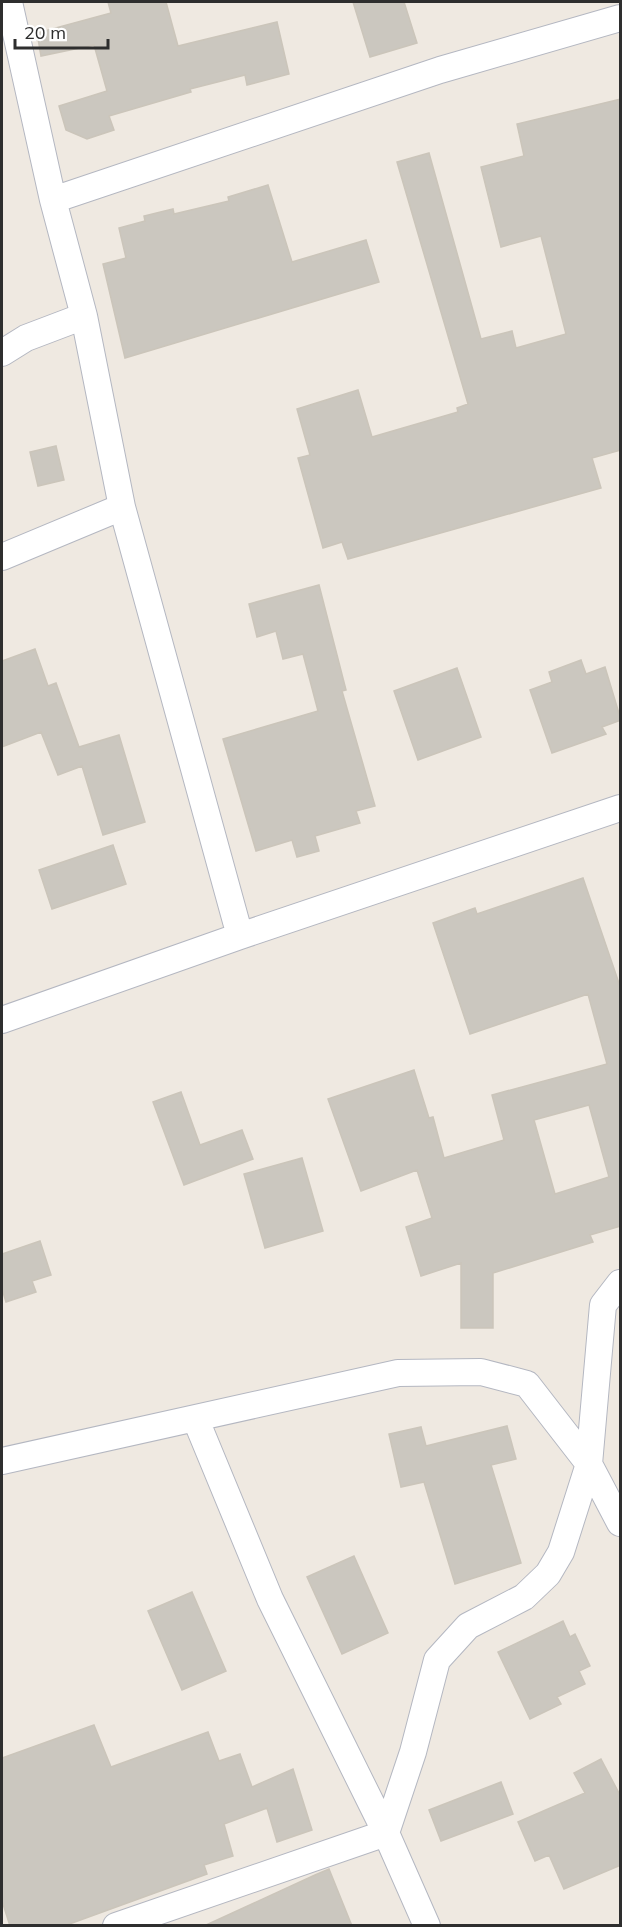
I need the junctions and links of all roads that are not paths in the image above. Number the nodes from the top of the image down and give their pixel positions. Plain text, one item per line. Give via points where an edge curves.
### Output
1 (9, 2) edge
2 (621, 18) edge
3 (53, 200) junction
4 (84, 316) junction
5 (2, 353) edge
6 (122, 507) junction
7 (2, 557) edge
8 (621, 808) edge
9 (240, 936) junction
10 (2, 1020) edge
11 (621, 1283) edge
12 (196, 1420) junction
13 (2, 1461) edge
14 (589, 1464) junction
15 (621, 1524) edge
16 (386, 1833) junction
17 (116, 1926) edge
18 (427, 1926) edge

1 - 3 street
2 - 3 street via 440,70
3 - 4 street
4 - 5 street via 26,338
4 - 6 street
6 - 7 street
6 - 9 street
8 - 9 street
9 - 10 street
11 - 14 street via 603,1305
12 - 13 street
12 - 14 street via 398,1373 481,1372 527,1384
12 - 16 street via 270,1599
14 - 15 street
14 - 16 street via 561,1552 548,1574 524,1597 468,1626 437,1660
16 - 17 street
16 - 18 street

